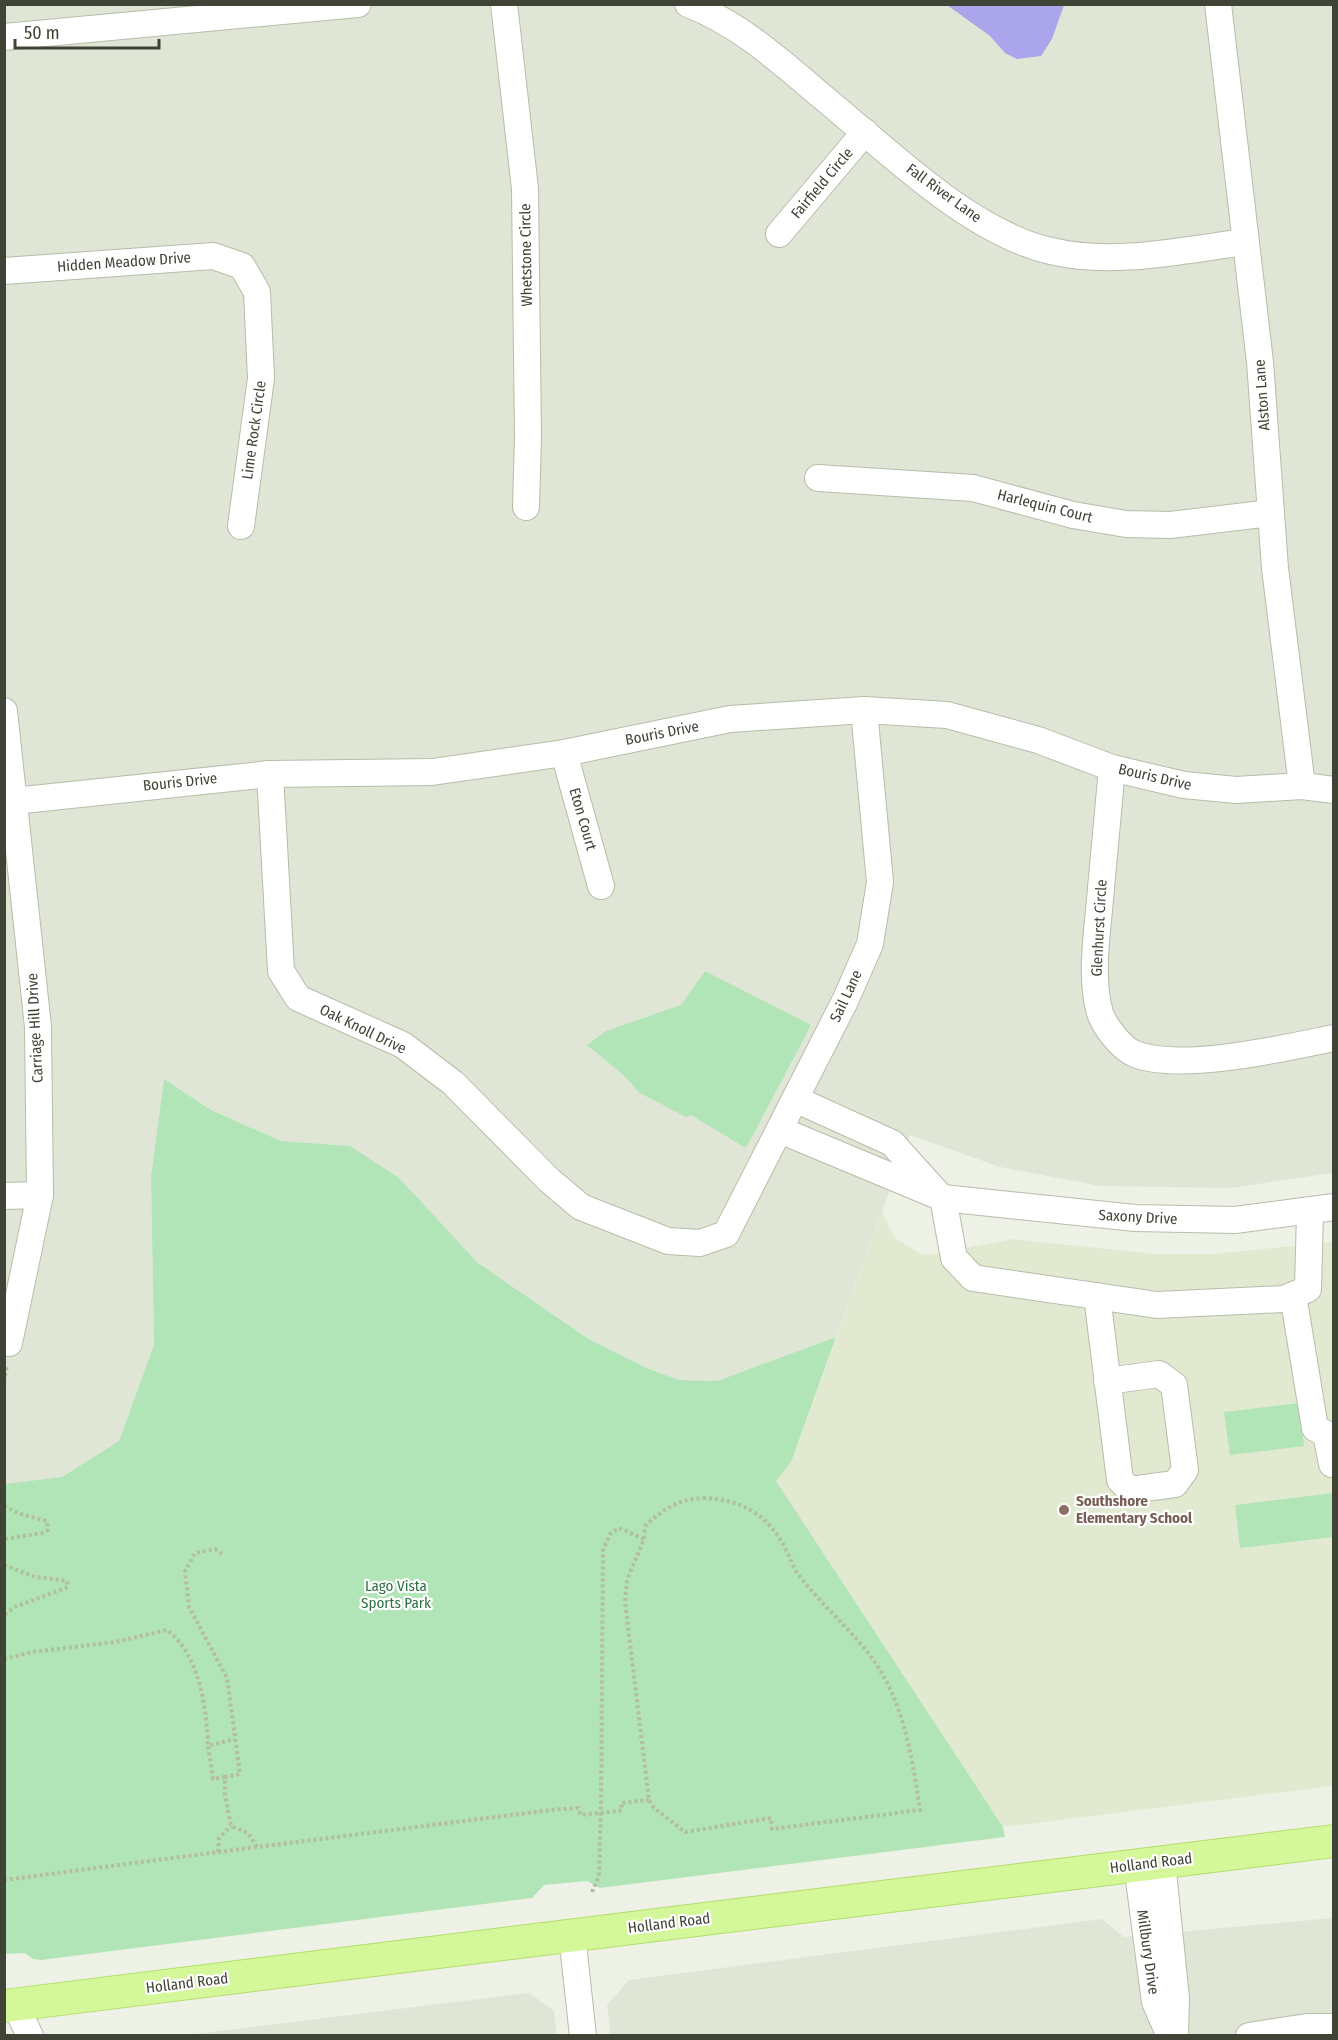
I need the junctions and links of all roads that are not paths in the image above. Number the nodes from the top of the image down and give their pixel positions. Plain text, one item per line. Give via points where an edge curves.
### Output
1 (358, 4) edge
2 (504, 4) edge
3 (688, 4) edge
4 (1218, 4) edge
5 (4, 37) edge
6 (865, 132) junction
7 (779, 234) dead end
8 (1245, 242) junction
9 (242, 266) joint
10 (4, 271) edge
11 (818, 478) dead end
12 (526, 507) dead end
13 (1270, 513) junction
14 (241, 526) dead end
15 (864, 710) junction
16 (4, 711) edge
17 (564, 753) junction
18 (1112, 768) junction
19 (270, 774) junction
20 (1334, 777) edge
21 (1302, 786) junction
22 (1334, 790) edge
23 (14, 801) junction
24 (601, 886) dead end
25 (1334, 1038) edge
26 (795, 1099) junction
27 (780, 1130) junction
28 (864, 1130) junction
29 (850, 1160) junction
30 (40, 1195) junction
31 (4, 1196) edge
32 (942, 1198) junction
33 (1322, 1209) edge
34 (700, 1243) joint
35 (1293, 1295) junction
36 (1097, 1296) junction
37 (9, 1343) dead end
38 (1107, 1381) junction
39 (1332, 1464) dead end
40 (1334, 1841) edge
41 (1149, 1863) junction
42 (572, 1935) junction
43 (10, 2005) edge
44 (1334, 2027) edge
45 (7, 2036) edge
46 (30, 2036) edge
47 (583, 2036) edge
48 (1170, 2036) edge
49 (1175, 2036) edge
50 (1250, 2036) edge

1 - 5 street
2 - 12 street, Whetstone Circle via 525,189
3 - 6 street, Fall River Lane via 706,11 765,49
4 - 8 street, Alston Lane
6 - 7 street, Fairfield Circle
6 - 8 street, Fall River Lane via 964,211 1005,235 1051,251 1104,257
8 - 13 street, Alston Lane via 1260,362
9 - 10 street, Hidden Meadow Drive via 213,256
9 - 14 street, Lime Rock Circle via 257,292 261,378
11 - 13 street, Harlequin Court via 974,488 1073,515 1126,524 1170,525
13 - 21 street, Alston Lane
15 - 17 street, Bouris Drive via 730,720
15 - 18 street, Bouris Drive via 947,715 1038,740
15 - 26 street, Sail Lane via 880,882 870,944
16 - 23 street, Carriage Hill Drive
17 - 19 street, Bouris Drive via 432,772
17 - 24 street, Eton Court
18 - 21 street, Bouris Drive via 1184,785 1236,790
18 - 25 street, Glenhurst Circle via 1095,982 1100,1015 1118,1040 1133,1054 1194,1059
19 - 23 street, Bouris Drive
19 - 34 street, Oak Knoll Drive via 281,971 298,999 403,1045 453,1083 581,1207 668,1241
20 - 21 street, Bouris Drive
21 - 22 street, Bouris Drive
23 - 30 street, Carriage Hill Drive via 38,1027
26 - 27 street, Sail Lane
26 - 28 street
27 - 29 street, Saxony Drive
27 - 34 street, Sail Lane via 726,1234
28 - 29 street
28 - 32 street via 892,1143
29 - 32 street, Saxony Drive
30 - 31 street
30 - 37 street, Carriage Hill Drive
32 - 33 street, Saxony Drive via 1135,1218 1236,1220
32 - 36 street via 954,1258 973,1278
33 - 35 street via 1308,1289
35 - 36 street via 1284,1299 1157,1305
35 - 39 street via 1315,1428 1326,1434
36 - 38 street
38 - 38 street via 1120,1480 1130,1490 1176,1484 1185,1470 1174,1385 1159,1374
40 - 41 main road, Holland Road
41 - 42 main road, Holland Road
41 - 48 street, Millbury Drive via 1155,2002
41 - 49 street, Millbury Drive via 1176,1998
42 - 43 main road, Holland Road
42 - 47 street
43 - 45 street
43 - 46 street
44 - 50 street

